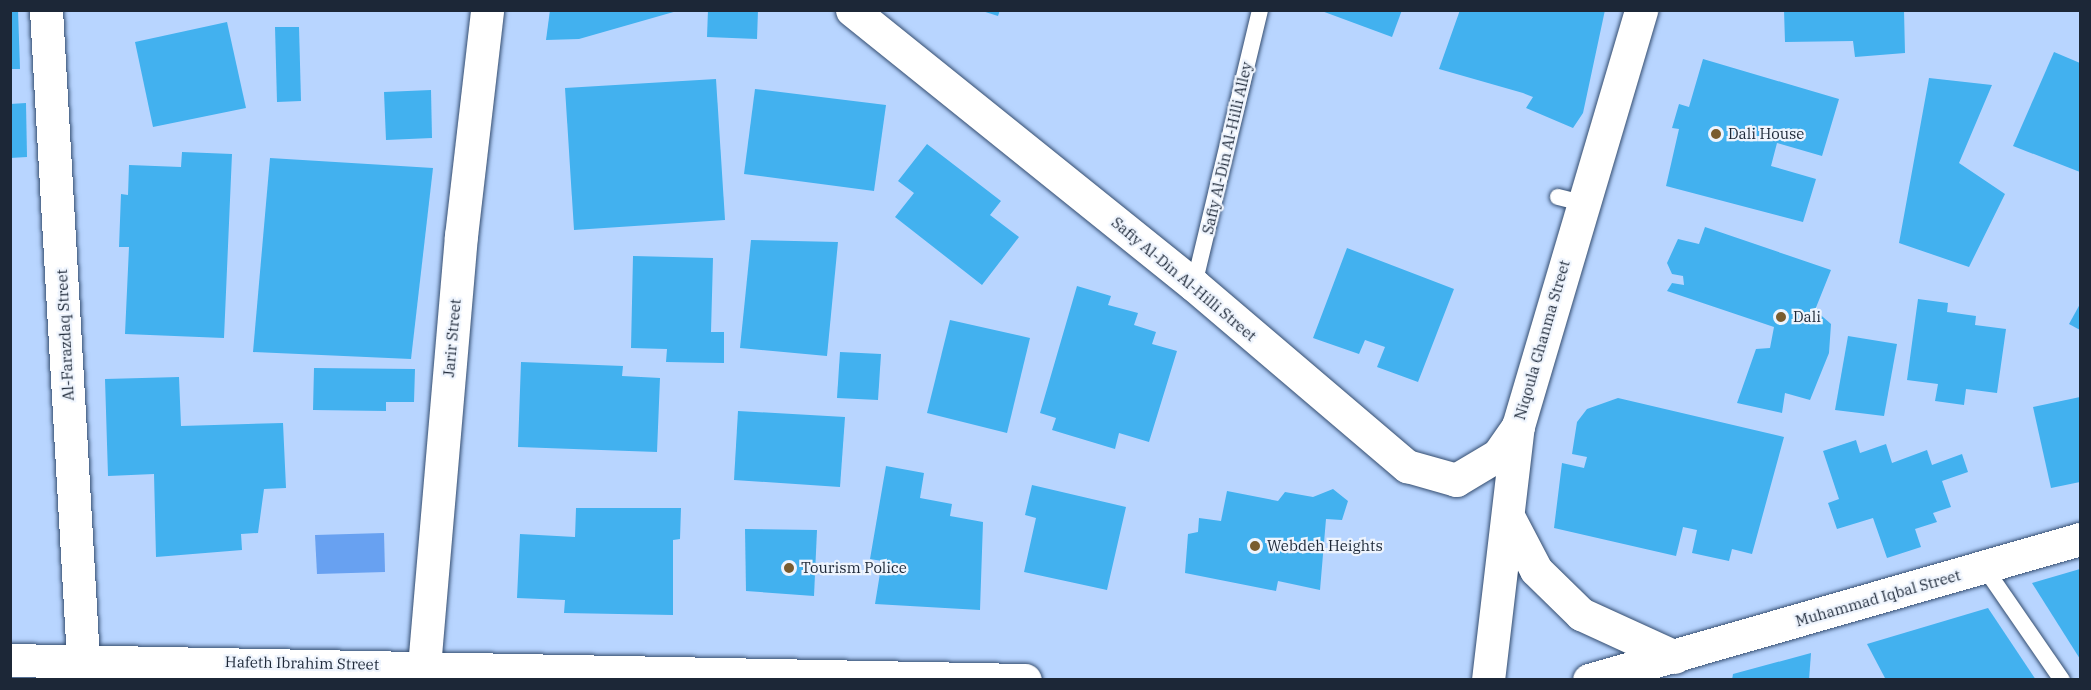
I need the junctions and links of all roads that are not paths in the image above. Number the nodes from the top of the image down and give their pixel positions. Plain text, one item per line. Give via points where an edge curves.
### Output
1 (46, 10) edge
2 (487, 10) edge
3 (852, 10) edge
4 (1260, 10) edge
5 (1641, 10) edge
6 (1194, 285) junction
7 (1518, 426) junction
8 (1510, 520) junction
9 (2080, 539) edge
10 (1984, 567) junction
11 (1675, 657) junction
12 (10, 660) edge
13 (83, 660) junction
14 (424, 667) junction
15 (1025, 680) edge
16 (1488, 680) edge
17 (1589, 680) edge
18 (2062, 680) edge

1 - 13 street, Al-Farazdaq Street
2 - 14 street, Jarir Street via 461,236
3 - 6 street, Safiy Al-Din Al-Hilli Street
4 - 6 lane, Safiy Al-Din Al-Hilli Alley
5 - 7 street, Niqoula Ghanma Street via 1570,200
6 - 7 street, Safiy Al-Din Al-Hilli Street via 1407,466 1432,477 1456,480 1475,473 1498,455
7 - 8 street, Niqoula Ghanma Street
8 - 11 street via 1536,570 1581,614
8 - 16 street, Niqoula Ghanma Street
9 - 10 street, Muhammad Iqbal Street
10 - 11 street, Muhammad Iqbal Street
10 - 18 lane
11 - 17 street, Muhammad Iqbal Street
12 - 13 street, Hafeth Ibrahim Street
13 - 14 street, Hafeth Ibrahim Street
14 - 15 street, Hafeth Ibrahim Street

